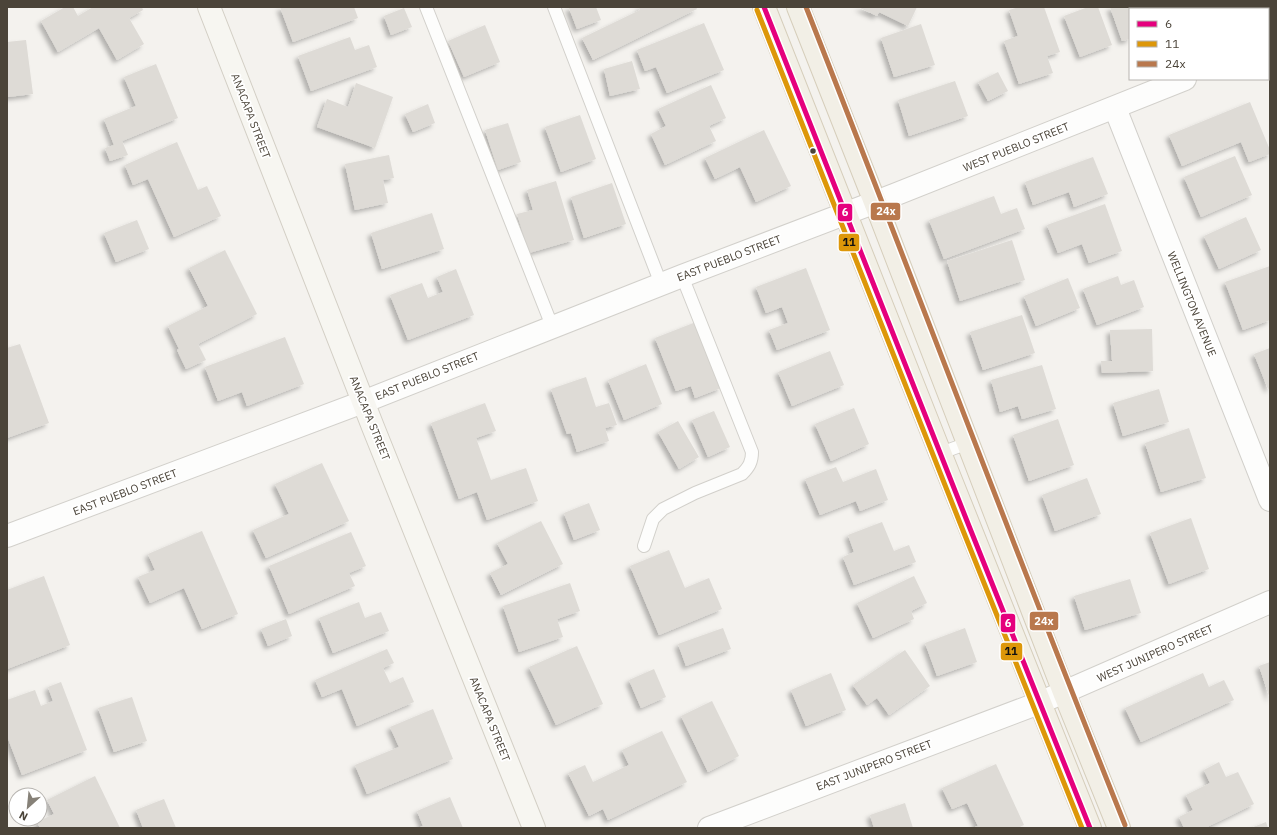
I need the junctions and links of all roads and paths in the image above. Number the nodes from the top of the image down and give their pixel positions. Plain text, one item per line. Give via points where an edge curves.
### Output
1 (209, 7) edge
2 (426, 7) edge
3 (554, 7) edge
4 (764, 7) edge
5 (798, 7) edge
6 (1183, 80) edge
7 (1115, 108) junction
8 (875, 202) junction
9 (847, 213) junction
10 (682, 276) junction
11 (661, 284) junction
12 (552, 326) junction
13 (363, 402) junction
14 (968, 443) junction
15 (941, 453) junction
16 (1270, 500) edge
17 (7, 536) edge
18 (644, 546) dead end
19 (1270, 602) edge
20 (1064, 692) junction
21 (1039, 703) junction
22 (534, 828) edge
23 (709, 828) edge
24 (1090, 828) edge
25 (1118, 828) edge

1 - 13 street, ANACAPA STREET
2 - 12 lane
3 - 11 lane
4 - 9 main road
5 - 8 main road
6 - 7 street, WEST PUEBLO STREET
7 - 8 street, WEST PUEBLO STREET
7 - 16 street, WELLINGTON AVENUE
8 - 9 street, WEST PUEBLO STREET
8 - 14 main road
9 - 10 street, EAST PUEBLO STREET
9 - 15 main road
10 - 11 street, EAST PUEBLO STREET
10 - 18 lane via 752,452 752,458 742,474 695,493 657,514
11 - 12 street, EAST PUEBLO STREET
12 - 13 street, EAST PUEBLO STREET
13 - 17 street, EAST PUEBLO STREET
13 - 22 street, ANACAPA STREET
14 - 15 lane
14 - 20 main road
15 - 21 main road
19 - 20 street, WEST JUNIPERO STREET
20 - 21 street, WEST JUNIPERO STREET
20 - 25 main road
21 - 23 street, EAST JUNIPERO STREET
21 - 24 main road

